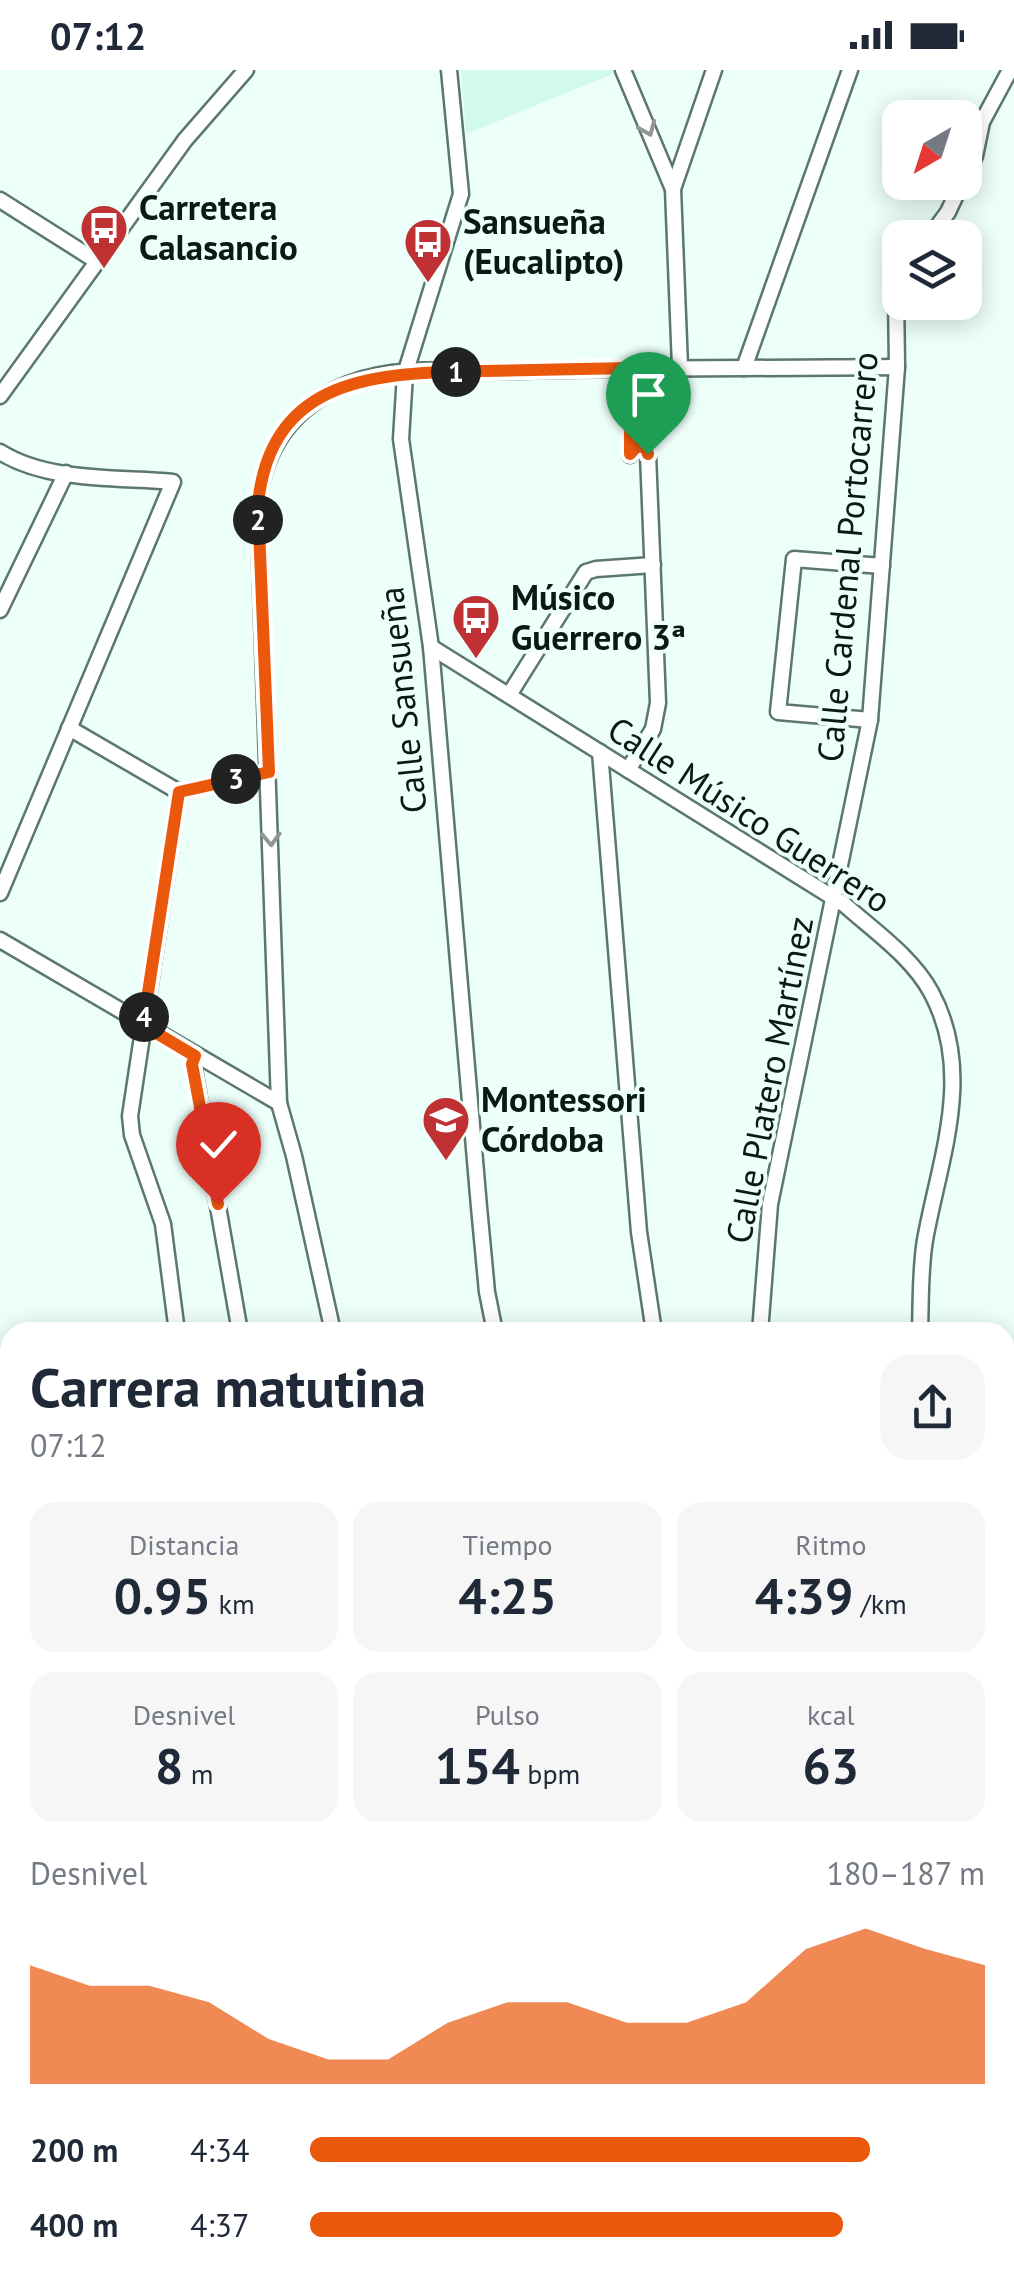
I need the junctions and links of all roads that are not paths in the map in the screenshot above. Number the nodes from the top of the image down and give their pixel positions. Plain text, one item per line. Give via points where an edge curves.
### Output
1 (246, 70) edge
2 (449, 70) edge
3 (623, 70) edge
4 (714, 70) edge
5 (850, 70) edge
6 (1010, 70) edge
7 (982, 122) edge
8 (673, 189) junction
9 (0, 200) edge
10 (98, 262) junction
11 (896, 320) edge
12 (680, 367) junction
13 (897, 367) junction
14 (630, 368) junction
15 (744, 368) junction
16 (404, 374) junction
17 (2, 390) edge
18 (0, 452) edge
19 (66, 473) junction
20 (653, 565) junction
21 (882, 566) junction
22 (0, 610) edge
23 (431, 647) junction
24 (509, 695) junction
25 (870, 720) junction
26 (70, 728) junction
27 (600, 752) junction
28 (628, 770) junction
29 (269, 772) junction
30 (179, 792) junction
31 (0, 893) edge
32 (835, 899) junction
33 (0, 940) edge
34 (143, 1025) junction
35 (195, 1056) junction
36 (279, 1103) junction
37 (176, 1322) edge
38 (238, 1322) edge
39 (332, 1322) edge
40 (494, 1322) edge
41 (652, 1322) edge
42 (761, 1322) edge
43 (920, 1322) edge

1 - 10 street via 198,122
2 - 16 street, Calle Sansueña via 462,194
3 -> 8 street
4 - 8 street
5 - 15 street
6 - 7 street
8 - 12 street
9 - 10 street
10 - 17 street
11 - 13 street, Calle Cardenal Portocarrero
12 - 14 street
12 - 15 street
13 - 15 street
13 - 21 street, Calle Cardenal Portocarrero
14 - 16 street
14 - 20 street via 630,454 640,464 648,454
16 - 23 street, Calle Sansueña via 400,439
16 - 29 street via 362,380 311,404 266,458 258,504
18 - 19 street
19 - 22 street
19 - 26 street via 173,482
20 - 24 street via 586,572
20 - 28 street via 658,703 653,730
21 - 25 street, Calle Cardenal Portocarrero
21 - 25 street via 794,559 778,712
23 - 24 street, Calle Músico Guerrero
23 - 40 street, Calle Sansueña
24 - 27 street, Calle Músico Guerrero
25 - 32 street, Calle Cardenal Portocarrero
26 - 30 street
26 - 31 street
27 - 28 street, Calle Músico Guerrero
27 - 41 street via 639,1232
28 - 32 street, Calle Músico Guerrero
29 - 30 street
29 -> 36 street
30 - 34 street
32 - 42 street, Calle Platero Martínez via 770,1204
32 - 43 street, Calle Músico Guerrero via 916,970 949,1042 954,1093 923,1251
33 - 34 street
34 - 35 street
34 - 37 street via 130,1126 163,1224
35 - 36 street
35 - 38 street
36 - 39 street

